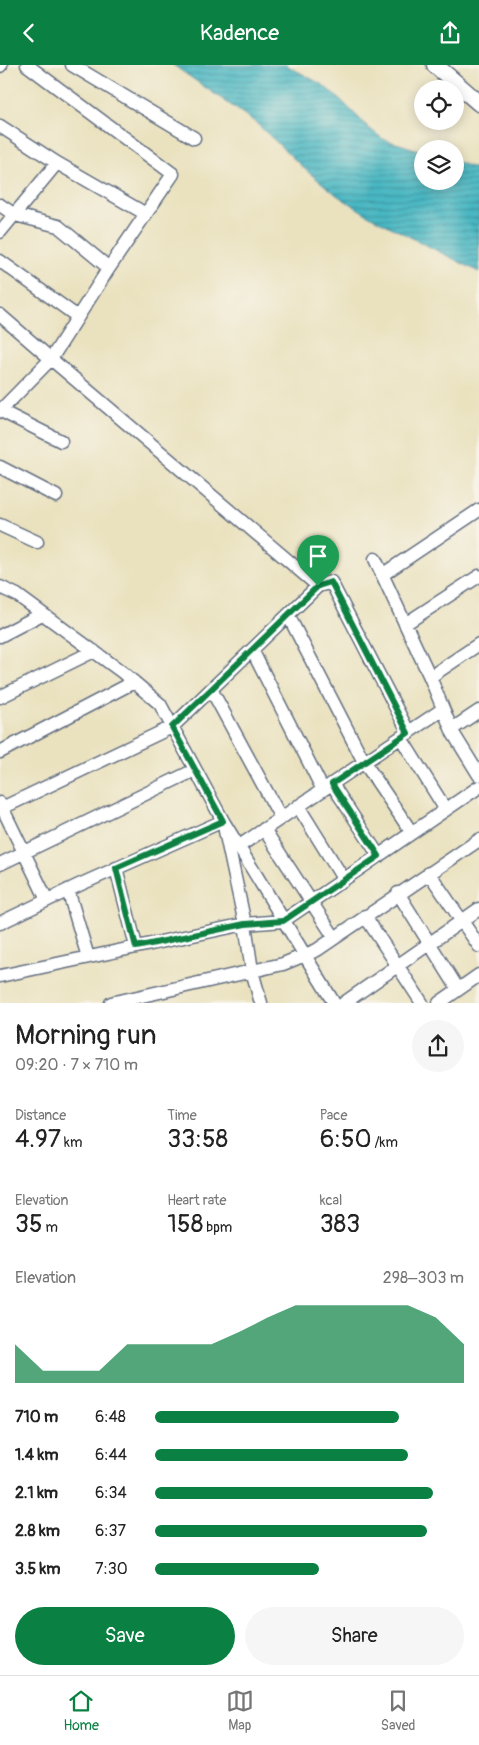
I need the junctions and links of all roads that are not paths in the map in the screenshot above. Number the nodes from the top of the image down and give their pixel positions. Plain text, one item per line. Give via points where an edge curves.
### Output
1 (27, 65) edge
2 (72, 65) edge
3 (435, 65) edge
4 (479, 103) edge
5 (0, 126) edge
6 (194, 139) dead end
7 (57, 163) junction
8 (0, 205) edge
9 (146, 214) junction
10 (15, 215) junction
11 (0, 232) edge
12 (0, 261) edge
13 (109, 268) junction
14 (0, 315) edge
15 (78, 317) junction
16 (51, 359) junction
17 (0, 411) edge
18 (61, 441) dead end
19 (0, 467) edge
20 (56, 496) dead end
21 (479, 510) edge
22 (0, 525) edge
23 (37, 542) dead end
24 (375, 559) dead end
25 (382, 575) junction
26 (479, 576) edge
27 (318, 586) junction
28 (0, 587) edge
29 (42, 614) junction
30 (288, 615) junction
31 (405, 623) junction
32 (0, 636) edge
33 (479, 645) edge
34 (252, 650) junction
35 (94, 651) junction
36 (430, 677) junction
37 (134, 682) junction
38 (211, 689) junction
39 (0, 697) edge
40 (443, 709) junction
41 (479, 711) edge
42 (172, 727) junction
43 (452, 729) junction
44 (405, 735) junction
45 (0, 752) edge
46 (364, 762) junction
47 (195, 770) junction
48 (479, 775) edge
49 (327, 787) junction
50 (479, 787) edge
51 (298, 806) junction
52 (1, 807) edge
53 (446, 810) junction
54 (281, 818) junction
55 (223, 821) junction
56 (264, 829) junction
57 (412, 833) junction
58 (479, 839) edge
59 (238, 847) junction
60 (24, 853) junction
61 (379, 856) junction
62 (0, 864) edge
63 (116, 868) junction
64 (429, 873) junction
65 (344, 879) junction
66 (68, 890) junction
67 (398, 893) junction
68 (47, 900) junction
69 (311, 902) junction
70 (479, 909) edge
71 (365, 916) junction
72 (283, 921) junction
73 (462, 921) junction
74 (0, 923) edge
75 (245, 924) junction
76 (334, 937) junction
77 (429, 943) junction
78 (479, 946) edge
79 (136, 947) junction
80 (305, 955) junction
81 (88, 957) junction
82 (397, 965) junction
83 (252, 971) junction
84 (0, 975) edge
85 (479, 975) edge
86 (458, 989) junction
87 (111, 1003) edge
88 (261, 1003) edge
89 (334, 1003) edge
90 (344, 1003) edge
91 (422, 1003) edge
92 (439, 1003) edge

1 - 9 street via 173,174
2 - 6 street
3 - 4 street
5 - 7 street
7 - 9 street
7 - 10 street
8 - 10 street
9 - 13 street
10 - 11 street
10 - 13 street via 58,227
12 - 15 street
13 - 15 street
14 - 16 street
15 - 16 street
16 - 17 street
16 - 27 street
17 - 18 street
19 - 20 street
21 - 25 street
22 - 23 street
24 - 25 street
25 - 31 street
26 - 31 street
27 - 30 street
27 - 44 street via 331,582
28 - 29 street
29 - 32 street
29 - 35 street
30 - 34 street
30 - 46 street
31 - 36 street
33 - 36 street
34 - 38 street
34 - 49 street
35 - 37 street
35 - 39 street
36 - 40 street
37 - 42 street via 160,704
37 - 45 street
38 - 42 street
38 - 54 street
40 - 43 street
40 - 44 street
41 - 43 street
42 - 47 street
42 - 52 street
43 - 48 street
44 - 46 street
44 - 53 street
46 - 49 street
46 - 57 street
47 - 55 street
47 - 60 street
49 - 51 street
49 - 61 street
50 - 53 street
51 - 54 street
51 - 65 street
52 - 60 street
53 - 57 street
54 - 56 street
55 - 59 street
55 - 63 street
55 - 75 street
56 - 59 street
56 - 69 street
57 - 61 street
58 - 64 street
59 - 72 street
60 - 62 street
60 - 68 street
61 - 65 street
63 - 66 street
63 - 79 street
64 - 67 street
64 - 73 street
65 - 69 street
66 - 68 street
66 - 81 street
67 - 71 street
67 - 77 street
68 - 74 street
69 - 72 street
69 - 76 street
70 - 73 street
71 - 76 street
71 - 82 street
72 - 75 street
72 - 80 street
73 - 77 street
73 - 78 street
75 - 79 street
75 - 83 street
76 - 80 street
77 - 82 street
77 - 86 street
79 - 81 street
80 - 83 street
80 - 89 street
81 - 84 street
82 - 90 street
82 - 91 street
83 - 87 street
83 - 88 street
85 - 86 street
86 - 92 street

